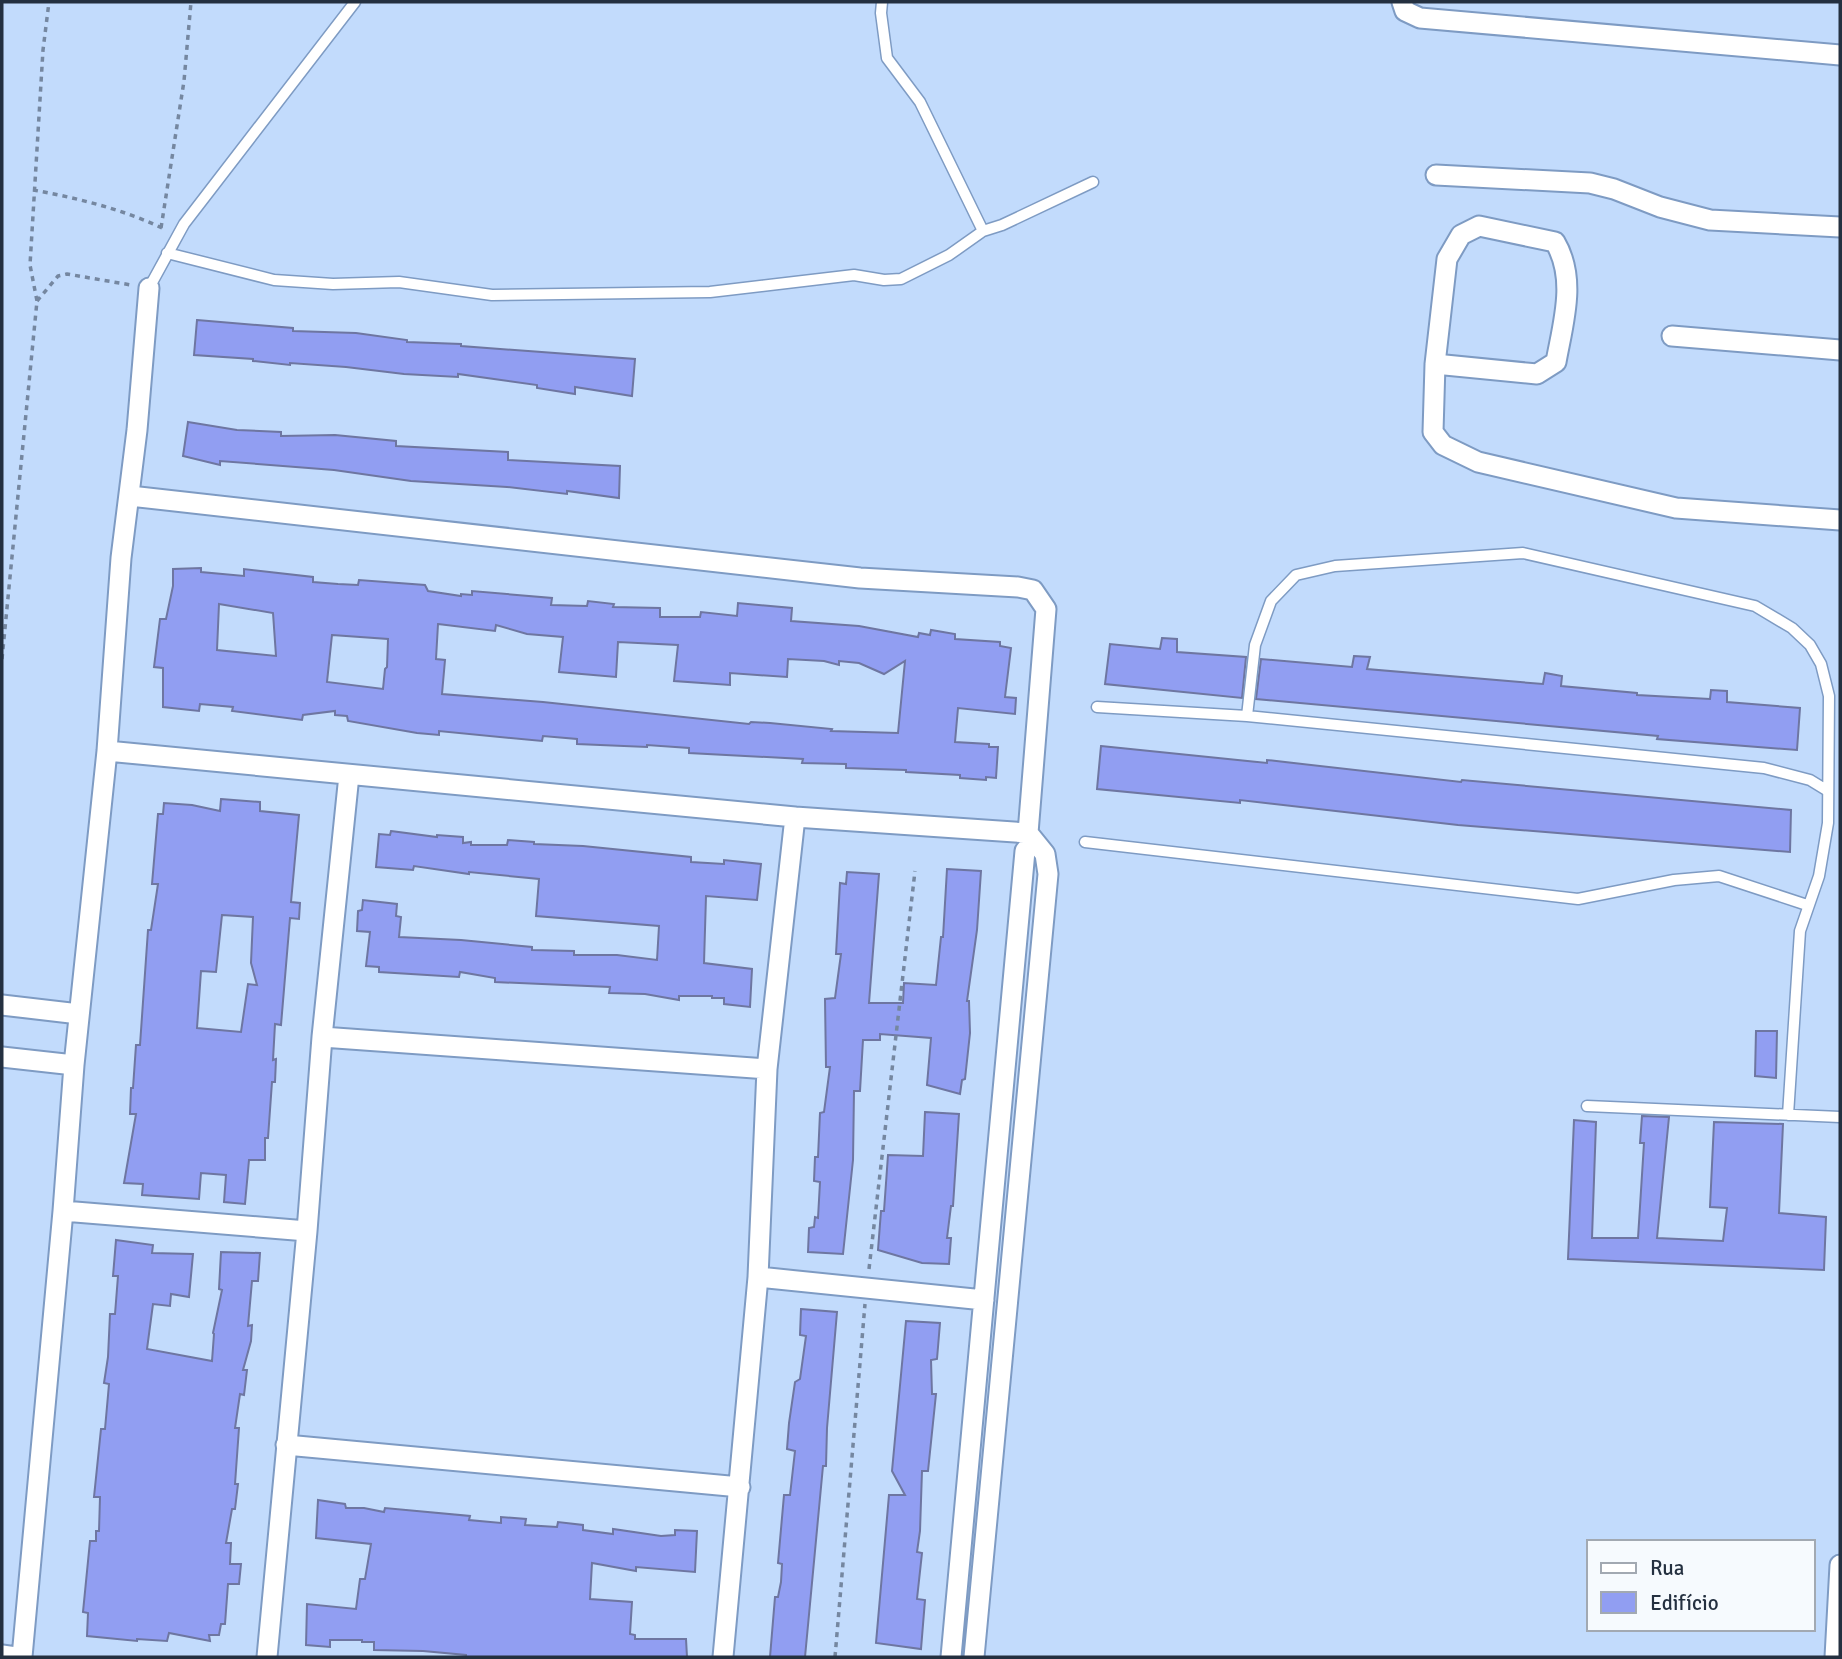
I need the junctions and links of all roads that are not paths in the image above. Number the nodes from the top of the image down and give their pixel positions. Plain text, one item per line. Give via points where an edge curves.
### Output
1 (355, 2) edge
2 (882, 2) edge
3 (1402, 2) edge
4 (1840, 55) edge
5 (1436, 175) dead end
6 (1093, 182) dead end
7 (1840, 227) edge
8 (984, 231) junction
9 (167, 253) junction
10 (149, 288) joint
11 (1672, 336) dead end
12 (1840, 350) edge
13 (1435, 364) junction
14 (130, 496) junction
15 (1840, 520) edge
16 (1097, 707) dead end
17 (1247, 716) junction
18 (107, 751) junction
19 (349, 775) junction
20 (1828, 791) junction
21 (796, 817) junction
22 (1031, 837) junction
23 (1085, 842) dead end
24 (1807, 905) junction
25 (2, 1005) edge
26 (79, 1014) junction
27 (322, 1037) junction
28 (2, 1057) edge
29 (74, 1065) junction
30 (767, 1069) junction
31 (1587, 1106) dead end
32 (1788, 1115) junction
33 (1840, 1117) edge
34 (63, 1212) junction
35 (307, 1231) junction
36 (758, 1278) junction
37 (984, 1300) junction
38 (286, 1445) junction
39 (740, 1487) junction
40 (1840, 1565) edge
41 (1837, 1647) edge
42 (2, 1655) edge
43 (16, 1657) edge
44 (22, 1657) edge
45 (267, 1657) edge
46 (723, 1657) edge
47 (951, 1657) edge
48 (974, 1657) edge

1 - 9 lane via 184,224
2 - 8 lane via 887,58 920,102
3 - 4 street via 1405,10 1420,18
5 - 7 street via 1590,183 1710,220
6 - 8 lane
8 - 9 lane via 901,279 854,275 710,292 492,295 399,282 274,280
9 - 10 lane
10 - 14 street
11 - 12 street
13 - 13 street via 1447,259 1461,235 1479,226 1555,242 1564,256 1568,288 1556,362 1537,374
13 - 15 street via 1433,432 1443,445 1478,462 1676,508
14 - 18 street
14 - 22 street via 860,578 1033,590 1046,608
16 - 17 lane
17 - 20 lane via 1764,768 1810,780
17 - 20 lane via 1255,645 1271,601 1296,575 1335,566 1523,553 1755,606 1792,628 1821,664 1829,696
18 - 19 street
18 - 26 street
19 - 21 street
19 - 27 street
20 - 24 lane via 1819,876
21 - 22 street
21 - 30 street
22 - 37 street via 1024,851
22 - 48 street via 1045,854 1048,874
23 - 24 lane via 1578,899 1719,876
24 - 32 lane via 1800,930
25 - 26 street
26 - 29 street
27 - 30 street
27 - 35 street
28 - 29 street
29 - 34 street
30 - 36 street
31 - 32 lane
32 - 33 lane
34 - 35 street
34 - 44 street
35 - 38 street
36 - 37 street
36 - 39 street
37 - 47 street
38 - 39 street
38 - 45 street
39 - 46 street
40 - 41 street
42 - 43 street

